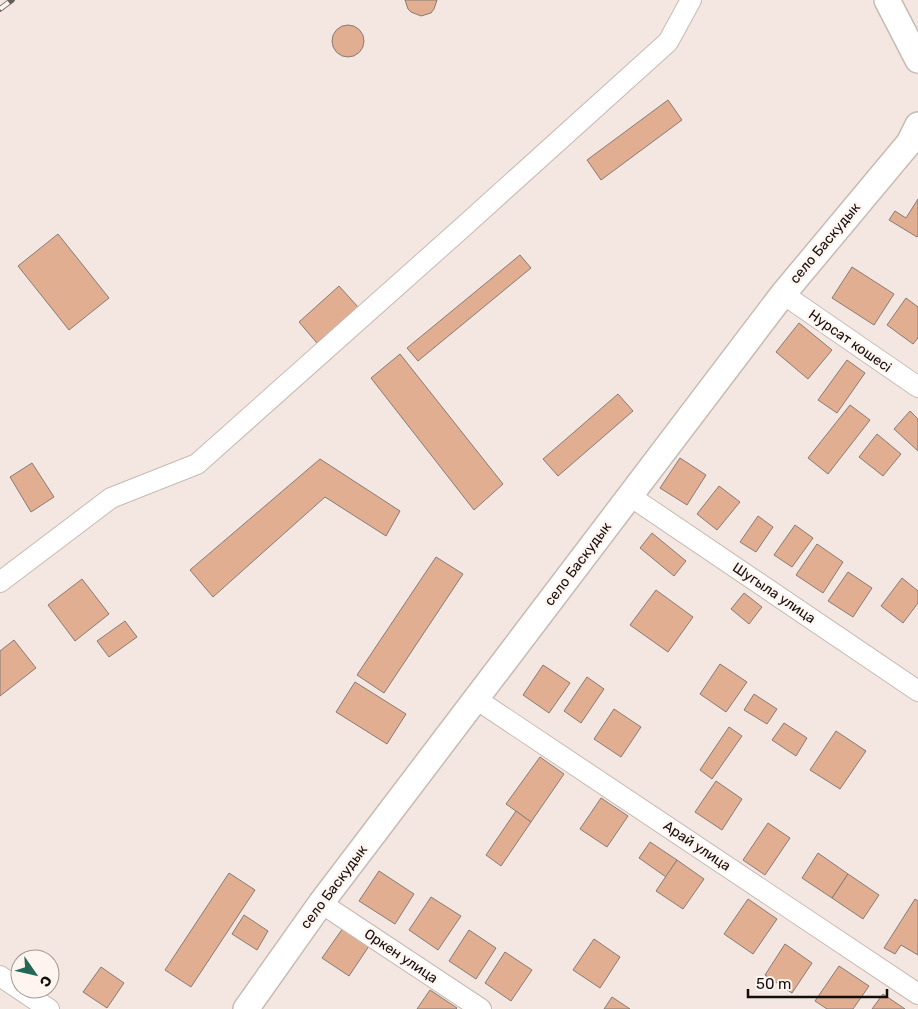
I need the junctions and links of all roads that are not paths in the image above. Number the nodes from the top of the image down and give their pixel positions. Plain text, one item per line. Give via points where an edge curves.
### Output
1 (691, 0) edge
2 (887, 0) edge
3 (918, 60) edge
4 (918, 125) edge
5 (783, 294) junction
6 (918, 387) edge
7 (630, 496) junction
8 (0, 582) edge
9 (918, 691) edge
10 (476, 699) junction
11 (321, 903) junction
12 (0, 976) edge
13 (918, 994) edge
14 (49, 1009) edge
15 (246, 1009) edge
16 (481, 1009) edge

1 - 8 street via 668,42 197,464 111,498
2 - 3 street
4 - 5 street, село Баскудык via 909,143
5 - 6 street, Нурсат кошесi
5 - 7 street, село Баскудык
7 - 9 street, Шугыла улица
7 - 10 street, село Баскудык
10 - 11 street, село Баскудык
10 - 13 street, Арай улица
11 - 15 street, село Баскудык
11 - 16 street, Оркен улица
12 - 14 street

